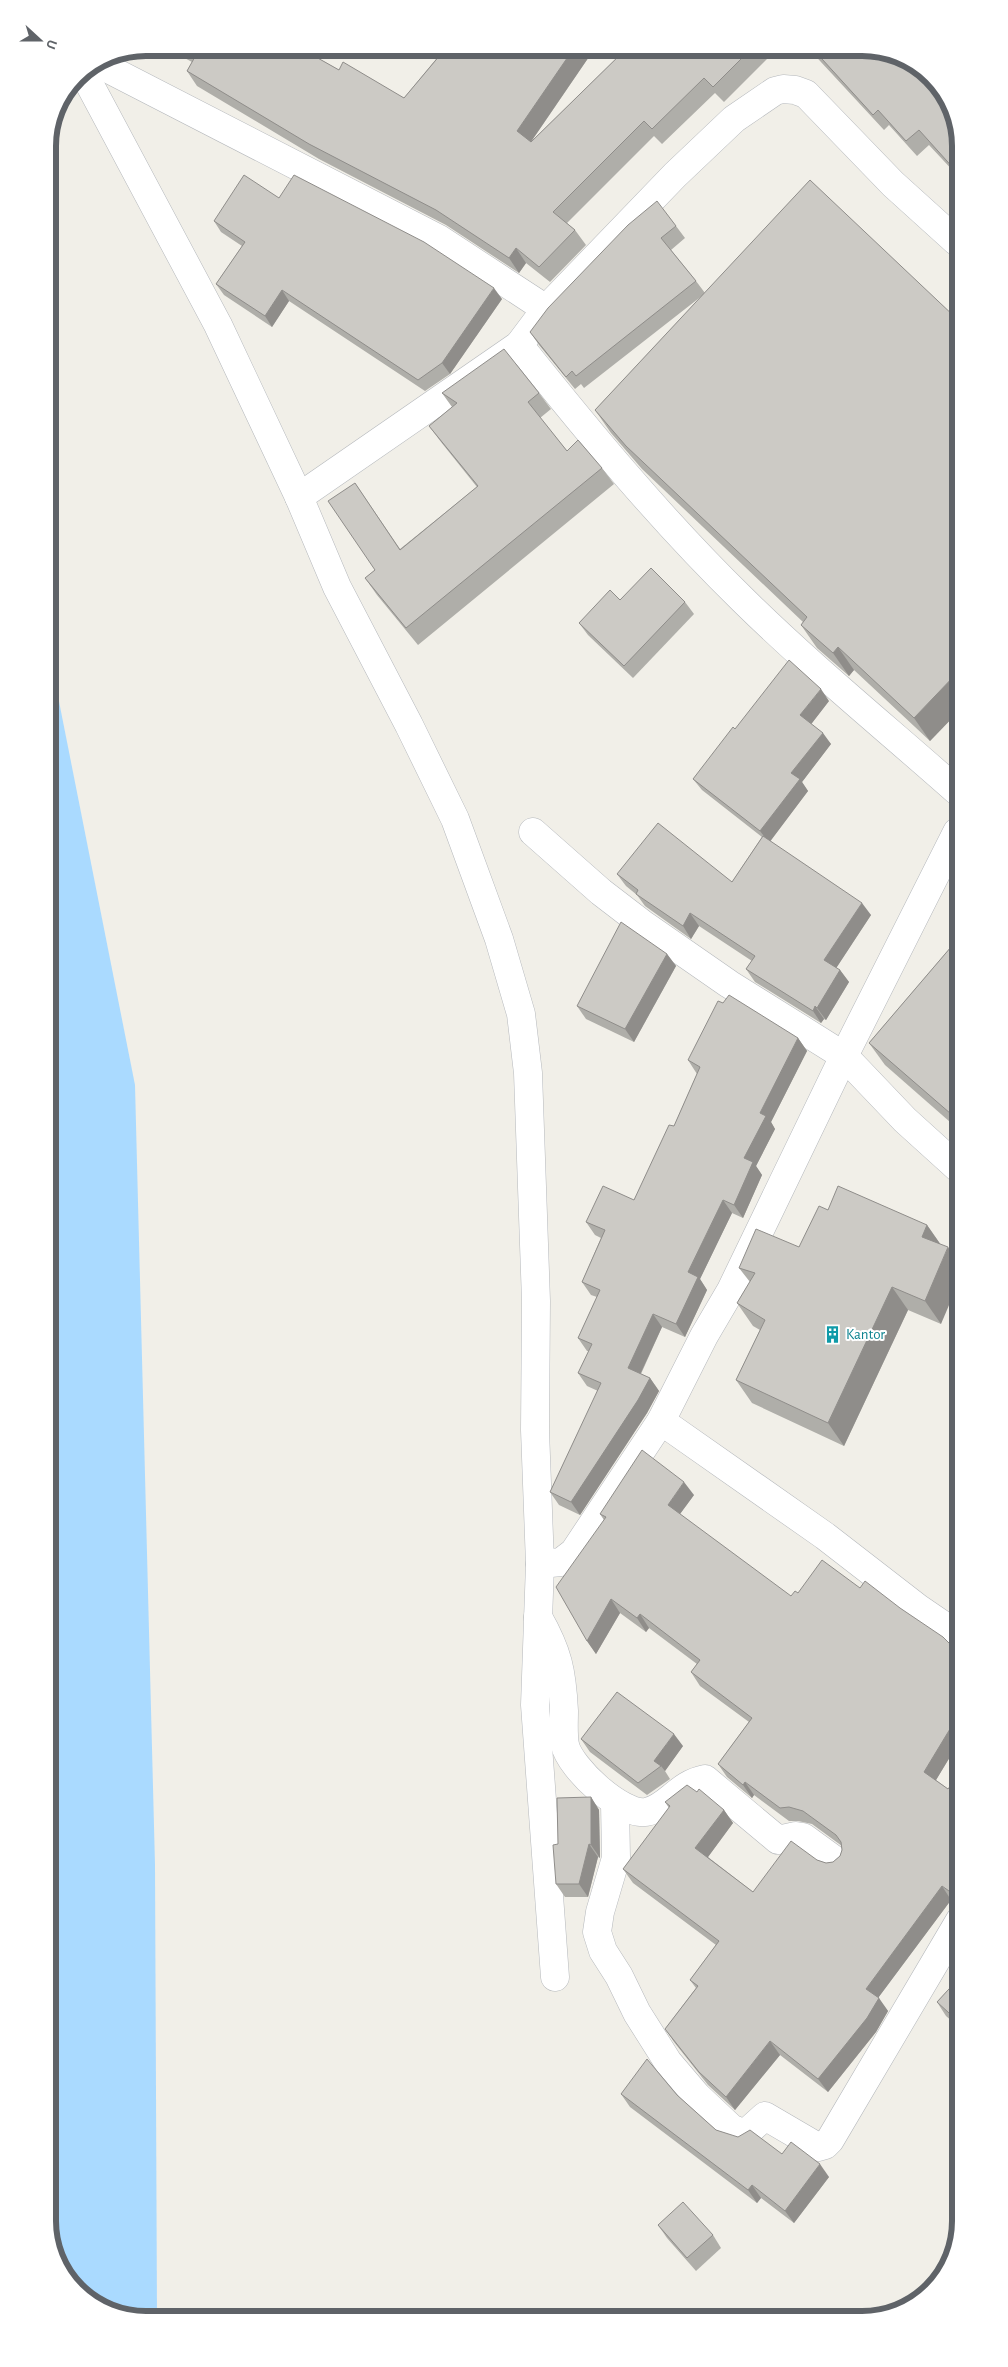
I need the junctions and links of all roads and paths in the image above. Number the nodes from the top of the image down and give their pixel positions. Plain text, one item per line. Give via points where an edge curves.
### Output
1 (104, 66) edge
2 (86, 79) edge
3 (952, 237) edge
4 (546, 309) junction
5 (519, 345) junction
6 (298, 497) junction
7 (952, 787) edge
8 (533, 832) dead end
9 (952, 842) edge
10 (844, 1056) junction
11 (952, 1163) edge
12 (661, 1421) junction
13 (540, 1564) junction
14 (536, 1613) junction
15 (952, 1631) edge
16 (615, 1803) junction
17 (836, 1860) edge
18 (952, 1934) edge
19 (555, 1976) dead end

1 - 4 street via 439,239
2 - 6 street via 218,325
3 - 4 street via 893,184 806,94 783,89 734,119 675,175
4 - 5 street
5 - 6 street
5 - 7 street via 597,443 684,540 744,601
6 - 13 street via 337,587 455,818 522,1014 528,1073 534,1229 535,1430
8 - 10 street via 644,925 729,984
9 - 10 street
10 - 11 street via 905,1120
10 - 12 street via 731,1290
12 - 13 street via 574,1552 561,1562
12 - 15 street via 825,1536
13 - 14 street
14 - 16 street via 553,1642 561,1668 565,1746 575,1766
14 - 19 street via 535,1705
16 - 17 street via 645,1812 659,1807 692,1782 705,1779 778,1840 803,1837
16 - 18 street via 616,1858 597,1932 603,1951 668,2062 731,2128 745,2134 765,2116 818,2147 825,2145

